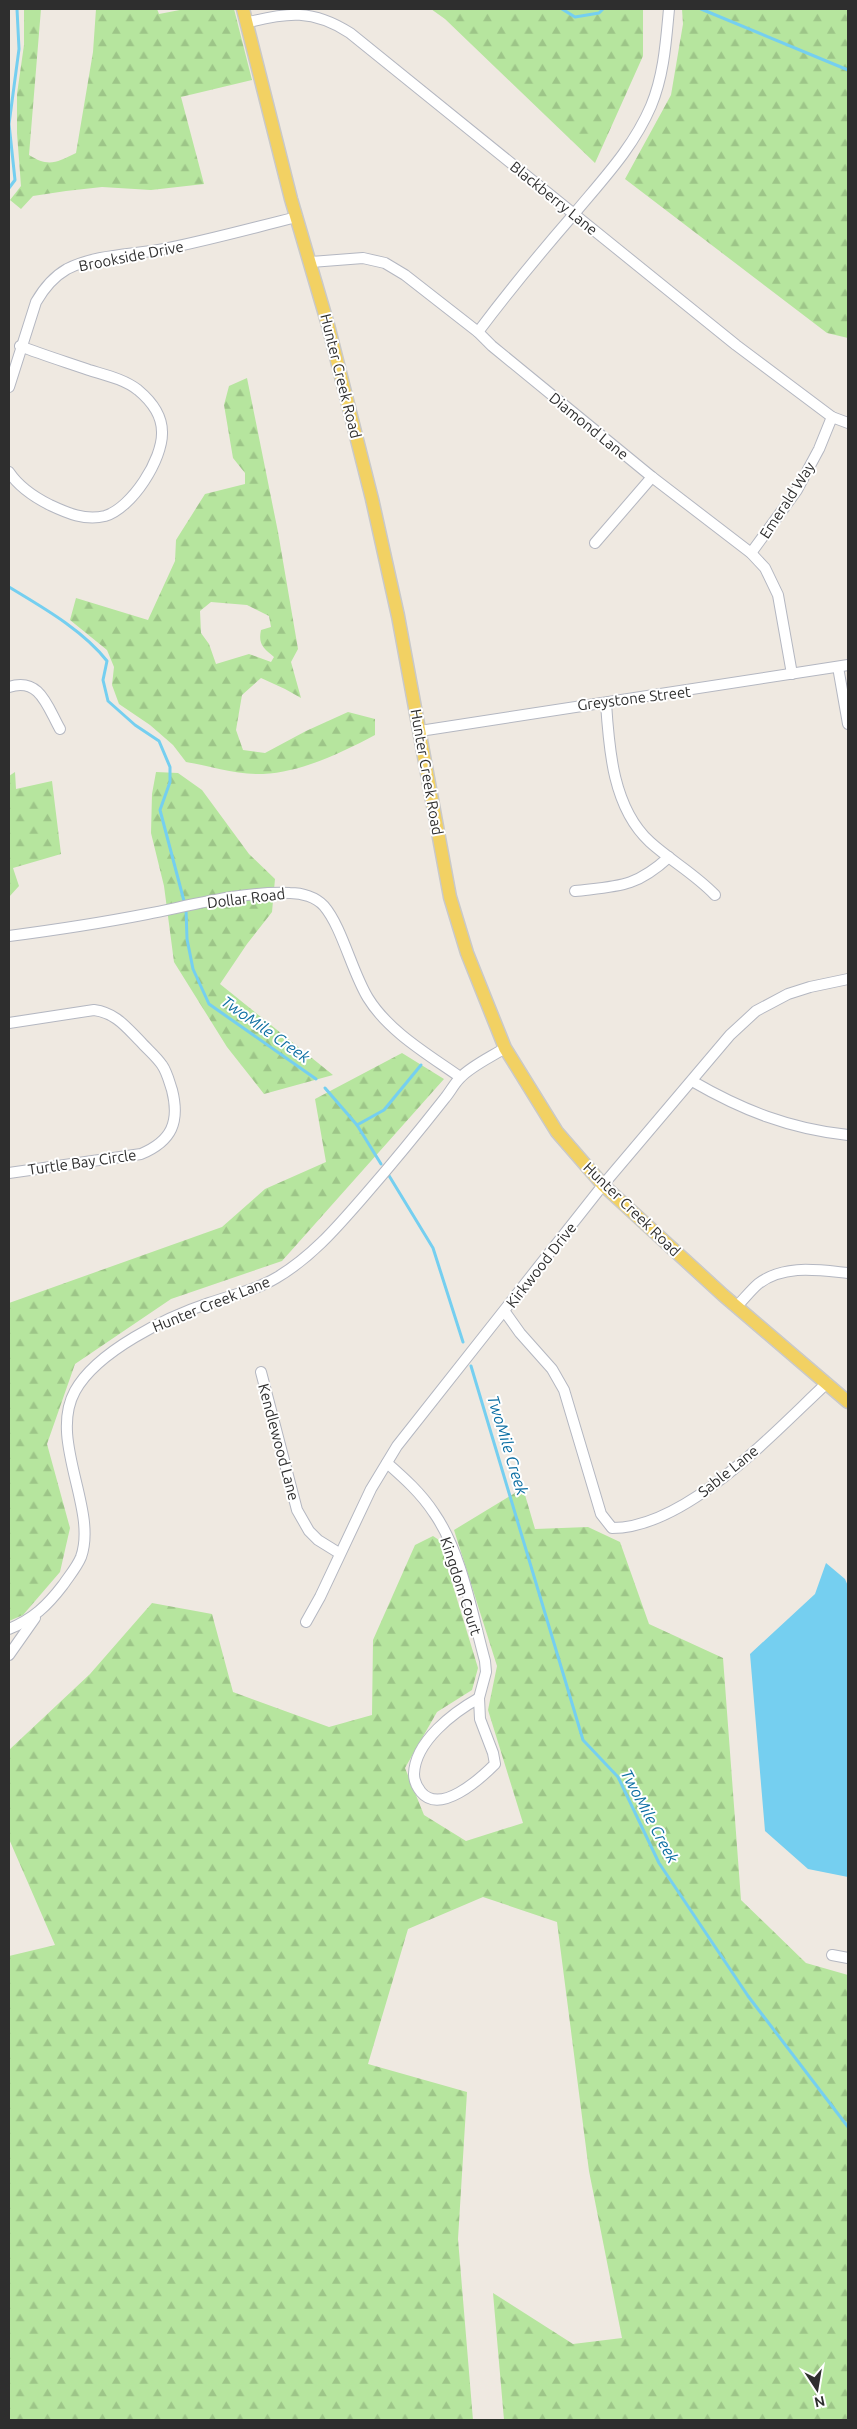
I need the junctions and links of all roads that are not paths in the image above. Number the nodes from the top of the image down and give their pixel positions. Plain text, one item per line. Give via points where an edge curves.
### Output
1 (243, 9) edge
2 (669, 9) edge
3 (246, 23) junction
4 (573, 214) junction
5 (297, 217) junction
6 (311, 262) junction
7 (478, 332) junction
8 (20, 346) junction
9 (9, 387) edge
10 (832, 417) junction
11 (848, 423) edge
12 (9, 472) edge
13 (652, 477) junction
14 (595, 543) dead end
15 (751, 554) junction
16 (843, 666) edge
17 (792, 674) junction
18 (9, 687) edge
19 (606, 703) junction
20 (848, 724) edge
21 (60, 729) dead end
22 (420, 731) junction
23 (669, 857) junction
24 (575, 891) dead end
25 (714, 896) dead end
26 (9, 936) edge
27 (848, 979) edge
28 (9, 1022) edge
29 (505, 1048) junction
30 (460, 1077) junction
31 (692, 1080) junction
32 (848, 1135) edge
33 (9, 1172) edge
34 (604, 1185) junction
35 (848, 1273) edge
36 (737, 1306) junction
37 (505, 1312) junction
38 (260, 1372) dead end
39 (827, 1384) junction
40 (848, 1402) edge
41 (387, 1463) junction
42 (339, 1553) junction
43 (38, 1613) junction
44 (306, 1622) dead end
45 (9, 1629) edge
46 (9, 1655) edge
47 (480, 1698) junction
48 (832, 1955) dead end
49 (848, 1958) edge

1 - 3 main road, Hunter Creek Road
2 - 4 street via 666,47 652,104 636,136 600,185
3 - 4 street, Blackberry Lane via 293,13 317,17 340,26
3 - 5 main road, Hunter Creek Road
4 - 7 street
4 - 10 street, Blackberry Lane via 736,345
5 - 6 main road, Hunter Creek Road
5 - 8 street, Brookside Drive via 208,240 102,258 69,268 58,274 42,291
6 - 7 street, Diamond Lane via 363,258 385,263
6 - 22 main road, Hunter Creek Road via 372,499
7 - 13 street, Diamond Lane
8 - 9 street, Brookside Drive
8 - 12 street via 133,387 155,408 162,442 141,485 126,503 106,516 82,517 60,510 28,493
10 - 11 street, Blackberry Lane
10 - 15 street, Emerald Way via 797,490
13 - 14 street
13 - 15 street, Diamond Lane
15 - 17 street, Diamond Lane via 764,568 778,595
16 - 17 street, Greystone Street
16 - 20 street
17 - 19 street, Greystone Street
18 - 21 street via 28,685 37,690
19 - 22 street, Greystone Street
19 - 23 street via 611,756 622,801 640,832
22 - 29 main road, Hunter Creek Road via 450,897 467,953
23 - 24 street via 650,874 629,884
23 - 25 street via 699,879
26 - 30 street, Dollar Road via 254,895 300,894 322,904 330,913 369,1000 393,1028
27 - 31 street, Kirkwood Drive via 810,987 766,1004 730,1035
28 - 33 street, Turtle Bay Circle via 94,1010 107,1012 121,1021 162,1065 168,1076 175,1110 167,1137 141,1154
29 - 30 street
29 - 34 main road, Hunter Creek Road via 557,1132
30 - 43 street, Hunter Creek Lane via 331,1235 304,1259 275,1279 208,1303 143,1333 105,1359 80,1383 70,1404 68,1439 83,1545 76,1567 48,1605
31 - 32 street via 759,1115
31 - 34 street, Kirkwood Drive
34 - 36 main road, Hunter Creek Road
34 - 37 street, Kirkwood Drive
35 - 36 street via 801,1270 778,1273 758,1284
36 - 39 main road, Hunter Creek Road
37 - 39 street, Sable Lane via 552,1369 564,1390 601,1514 612,1528 640,1525 714,1486
37 - 41 street, Kirkwood Drive
38 - 42 street, Kendlewood Lane via 297,1510 309,1531
39 - 40 main road, Hunter Creek Road
41 - 42 street, Kirkwood Drive
41 - 47 street, Kingdom Court via 413,1486 435,1514 450,1545 485,1661
42 - 44 street, Kirkwood Drive
43 - 45 street, Hunter Creek Lane
43 - 46 street, Hunter Creek Lane
47 - 47 street, Kingdom Court via 450,1715 421,1753 414,1775 416,1786 424,1796 446,1800 495,1764 480,1719
48 - 49 street

